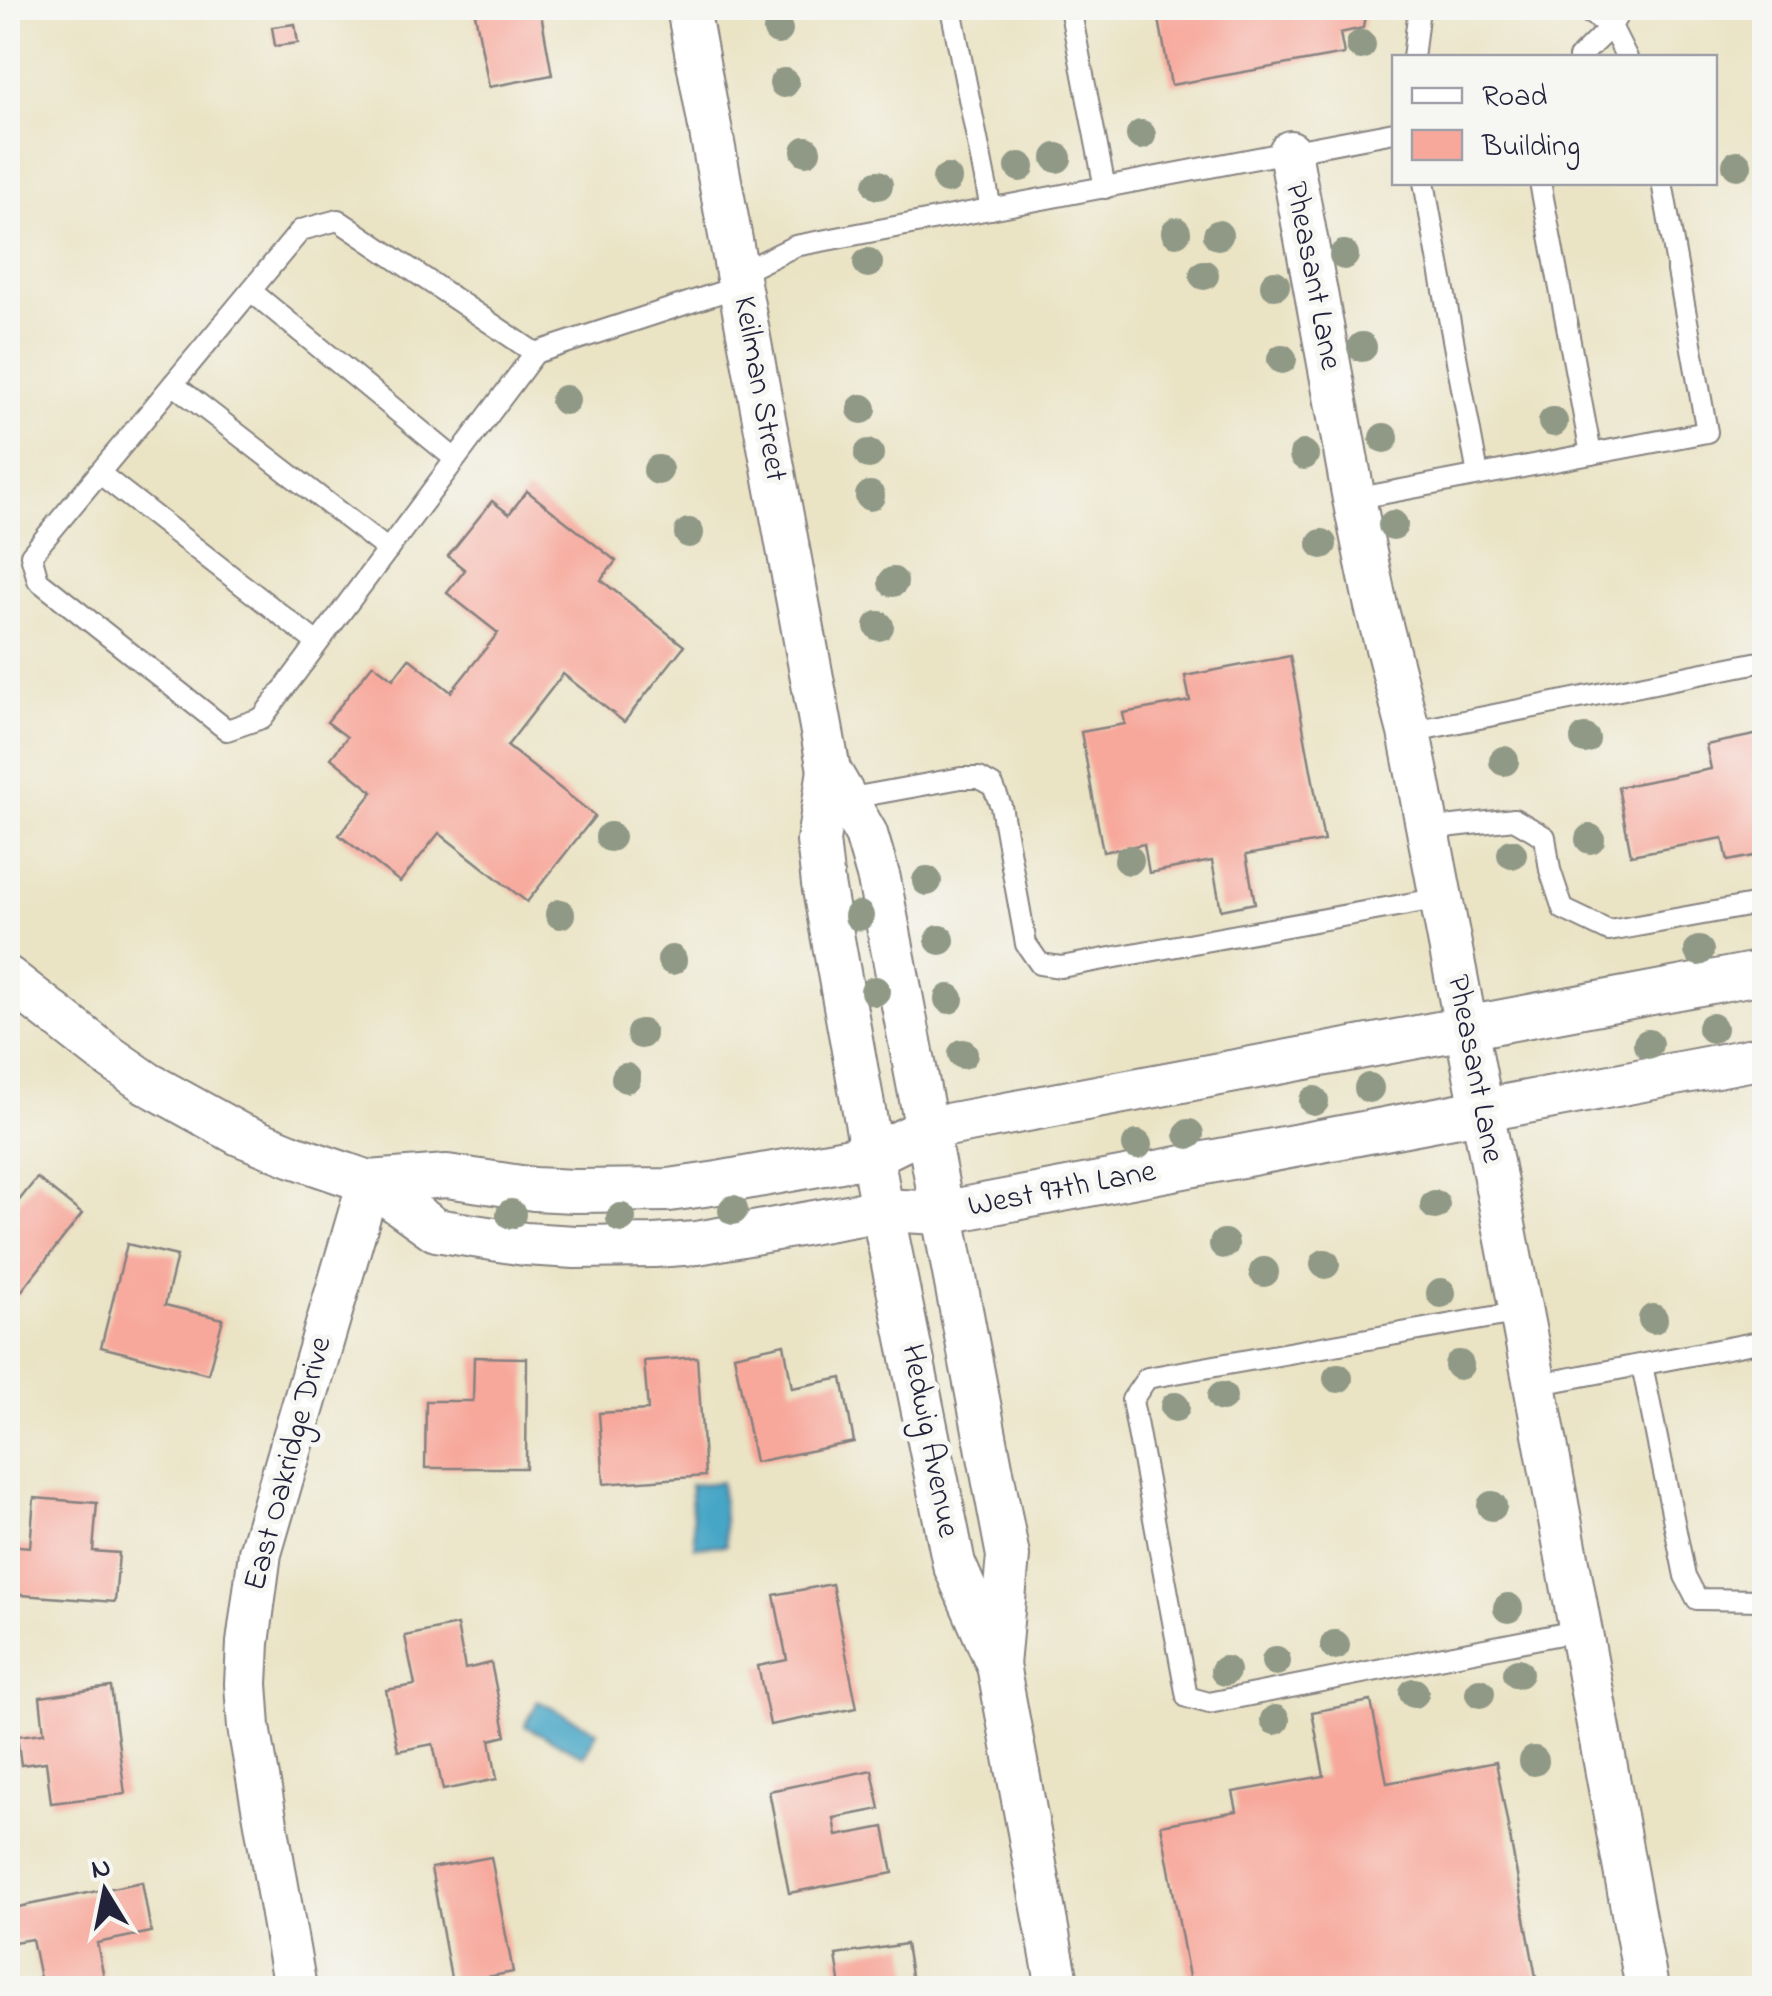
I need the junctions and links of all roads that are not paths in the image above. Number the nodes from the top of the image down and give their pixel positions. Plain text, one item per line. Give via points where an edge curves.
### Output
1 (688, 8) edge
2 (951, 8) edge
3 (1070, 8) edge
4 (1419, 8) edge
5 (1580, 8) edge
6 (1617, 17) edge
7 (1413, 55) edge
8 (1581, 55) edge
9 (1626, 55) edge
10 (1392, 132) edge
11 (1290, 152) junction
12 (1425, 185) edge
13 (1541, 185) edge
14 (1663, 185) edge
15 (1104, 188) junction
16 (991, 209) junction
17 (739, 280) junction
18 (251, 291) junction
19 (535, 353) junction
20 (173, 384) junction
21 (1590, 454) junction
22 (456, 459) junction
23 (98, 473) junction
24 (1478, 475) junction
25 (1354, 499) junction
26 (388, 550) junction
27 (317, 644) junction
28 (1764, 662) edge
29 (1409, 732) junction
30 (838, 784) junction
31 (1428, 828) junction
32 (1441, 898) junction
33 (1764, 903) edge
34 (1764, 972) edge
35 (8, 978) edge
36 (1466, 1028) junction
37 (1764, 1057) edge
38 (1482, 1112) junction
39 (926, 1130) junction
40 (873, 1155) junction
41 (368, 1182) junction
42 (882, 1210) junction
43 (941, 1213) junction
44 (1521, 1312) junction
45 (1764, 1341) edge
46 (1642, 1364) junction
47 (1535, 1385) junction
48 (1764, 1600) edge
49 (1580, 1630) junction
50 (998, 1665) junction
51 (295, 1988) edge
52 (1058, 1988) edge
53 (1647, 1988) edge

1 - 17 street, Keilman Street
2 - 16 lane
3 - 15 lane
4 - 7 lane
5 - 6 lane
6 - 8 lane
6 - 9 lane
10 - 11 lane
11 - 15 lane
11 - 25 street, Pheasant Lane
12 - 24 lane
13 - 21 lane
14 - 21 lane via 1707,432
15 - 16 lane
16 - 17 lane via 795,246
17 - 19 lane
17 - 30 street, Keilman Street
18 - 19 lane via 301,230 338,220
18 - 20 lane
18 - 22 lane
19 - 22 lane
20 - 23 lane
20 - 26 lane
21 - 24 lane
22 - 26 lane
23 - 27 lane
23 - 27 lane via 31,555 38,580 226,730 262,718
24 - 25 lane
25 - 29 street, Pheasant Lane
26 - 27 lane
28 - 29 lane
29 - 31 street, Pheasant Lane
30 - 32 lane via 978,778 993,786 1026,944 1040,964 1061,967
30 - 39 street, Keilman Street via 866,834 879,879
30 - 40 street, Keilman Street via 818,841
31 - 32 street, Pheasant Lane
31 - 33 lane via 1514,819 1546,837 1563,909 1609,931
32 - 36 street, Pheasant Lane
34 - 36 street, West 97th Lane
35 - 41 street, West 97th Lane via 104,1054 192,1109 239,1134
36 - 38 street, Pheasant Lane
36 - 39 street, West 97th Lane
37 - 38 street, West 97th Lane
38 - 43 street, West 97th Lane
38 - 44 street, Pheasant Lane
39 - 40 street, West 97th Lane
39 - 43 street, Keilman Street
40 - 41 street, West 97th Lane via 669,1190 534,1189 447,1176
40 - 42 street, Keilman Street
41 - 42 street, West 97th Lane via 436,1230 575,1247 697,1243
41 - 51 street, East Oakridge Drive via 264,1539 248,1643 251,1744
42 - 43 street, West 97th Lane
42 - 50 street, Hedwig Avenue via 954,1564
43 - 50 street, Hedwig Avenue via 1008,1556
44 - 47 street, Pheasant Lane
44 - 49 lane via 1147,1378 1132,1400 1187,1698 1209,1704
45 - 46 lane
46 - 47 lane
46 - 48 lane via 1685,1576 1696,1598
47 - 49 street, Pheasant Lane
49 - 53 street, Pheasant Lane
50 - 52 street, Hedwig Avenue

